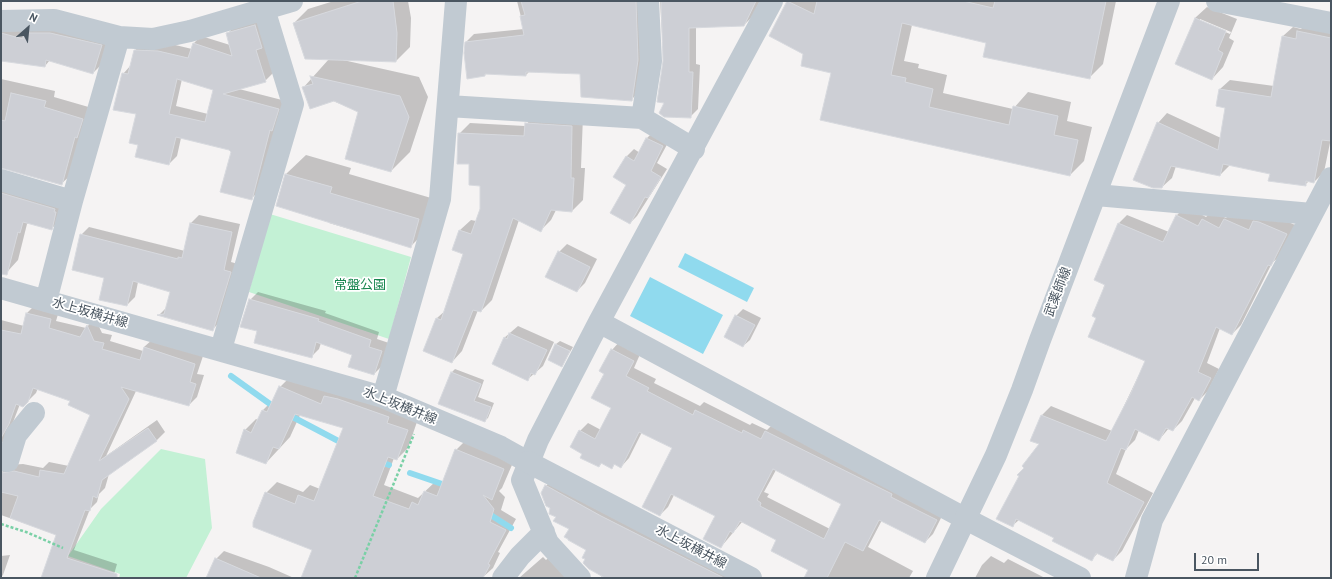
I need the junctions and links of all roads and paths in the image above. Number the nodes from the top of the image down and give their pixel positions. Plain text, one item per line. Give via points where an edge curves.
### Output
1 (292, 1) edge
2 (456, 1) edge
3 (648, 1) edge
4 (772, 1) edge
5 (1169, 1) edge
6 (1217, 1) edge
7 (264, 9) junction
8 (1, 21) edge
9 (1331, 23) edge
10 (119, 37) junction
11 (448, 106) junction
12 (642, 118) junction
13 (694, 149) junction
14 (1331, 178) edge
15 (1, 180) edge
16 (1096, 195) junction
17 (72, 201) junction
18 (1312, 214) junction
19 (2, 292) edge
20 (46, 301) junction
21 (599, 322) junction
22 (221, 349) junction
23 (383, 397) junction
24 (34, 413) dead end
25 (422, 415) junction
26 (1, 460) edge
27 (528, 462) junction
28 (966, 519) junction
29 (1, 524) edge
30 (544, 532) junction
31 (63, 548) dead end
32 (355, 578) edge
33 (503, 578) edge
34 (580, 578) edge
35 (751, 578) edge
36 (937, 578) edge
37 (1080, 578) edge
38 (1136, 578) edge

1 - 7 street
2 - 11 street
3 - 12 street via 651,61
4 - 13 street
5 - 16 street, 武薬師線
6 - 9 street
7 - 10 street via 153,39
7 - 22 street via 293,104
8 - 10 street via 54,20
10 - 17 street
11 - 12 street
11 - 23 street via 440,199
12 - 13 street
13 - 21 street
14 - 18 street
15 - 17 street
16 - 18 street
16 - 28 street, 武薬師線 via 996,455
17 - 20 street
18 - 38 street via 1152,520
19 - 20 street, 水上坂横井線
20 - 22 street, 水上坂横井線
21 - 27 street
21 - 28 street
22 - 23 street, 水上坂横井線
23 - 25 street, 水上坂横井線
24 - 26 street via 16,435 8,461
25 - 27 street, 水上坂横井線 via 501,447
25 - 32 path
27 - 30 street via 522,480
27 - 35 street, 水上坂横井線
28 - 36 street, 武薬師線
28 - 37 street
29 - 31 path
30 - 33 street
30 - 34 street via 548,543

